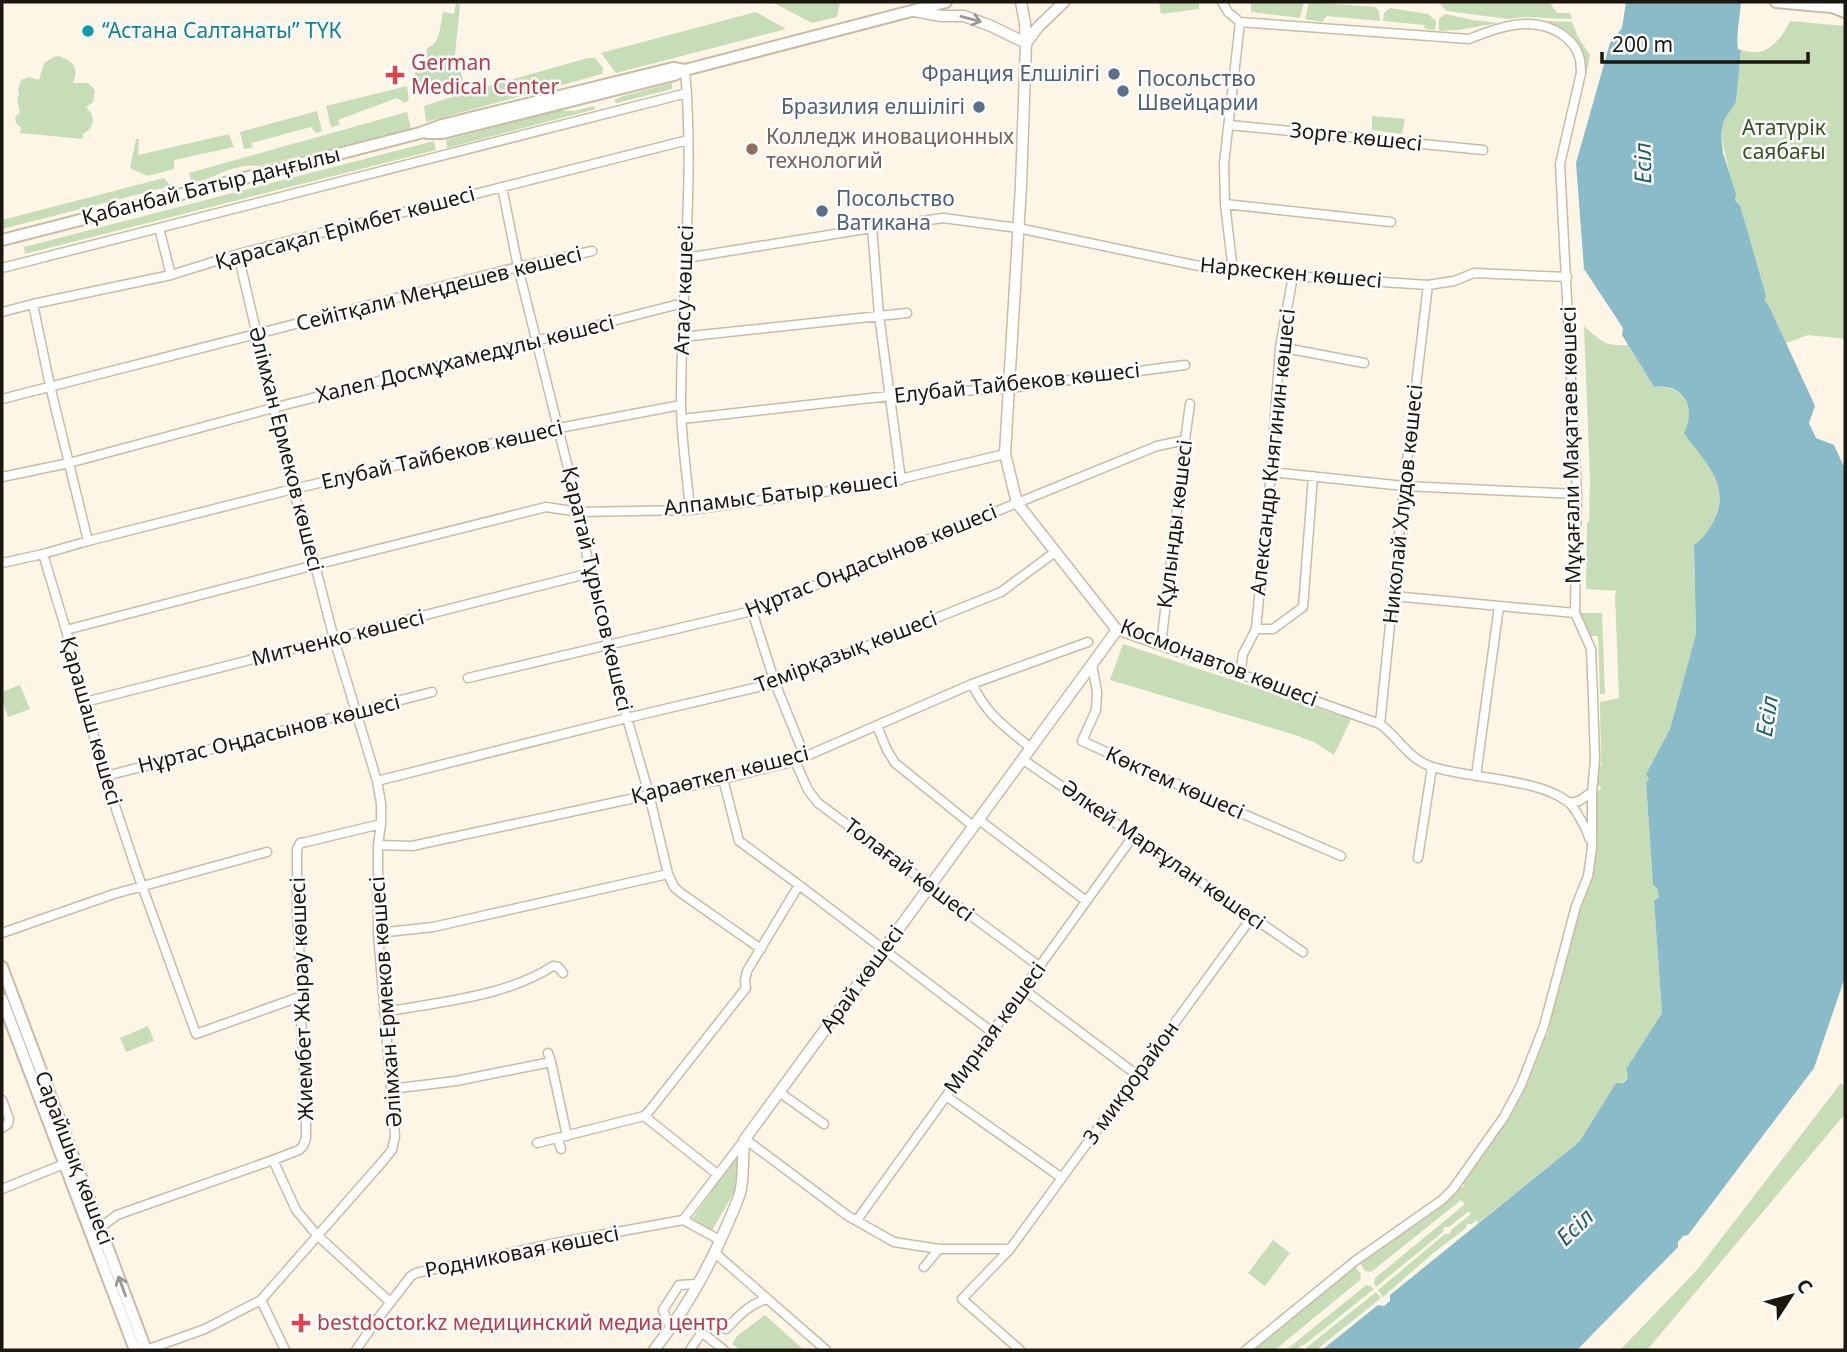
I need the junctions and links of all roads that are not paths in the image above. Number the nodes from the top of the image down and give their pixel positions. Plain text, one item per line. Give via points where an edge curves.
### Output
1 (946, 2) edge
2 (1021, 2) edge
3 (1064, 2) edge
4 (1222, 2) edge
5 (1776, 2) edge
6 (909, 9) edge
7 (1842, 9) edge
8 (1240, 22) junction
9 (1026, 43) junction
10 (685, 70) junction
11 (687, 93) junction
12 (1229, 125) junction
13 (688, 140) junction
14 (1483, 150) dead end
15 (502, 187) junction
16 (1225, 204) junction
17 (1391, 222) dead end
18 (872, 228) junction
19 (1018, 228) junction
20 (159, 229) junction
21 (2, 240) edge
22 (592, 251) dead end
23 (238, 254) junction
24 (686, 258) junction
25 (518, 267) junction
26 (2, 268) edge
27 (1233, 271) junction
28 (172, 275) junction
29 (1293, 276) junction
30 (1567, 277) junction
31 (1428, 285) junction
32 (684, 303) junction
33 (33, 304) junction
34 (2, 312) edge
35 (907, 313) dead end
36 (879, 315) junction
37 (257, 334) junction
38 (682, 337) junction
39 (537, 341) junction
40 (1280, 347) junction
41 (1364, 363) dead end
42 (1185, 365) dead end
43 (50, 386) junction
44 (1009, 388) junction
45 (889, 396) junction
46 (2, 399) edge
47 (1190, 404) dead end
48 (681, 405) junction
49 (273, 408) junction
50 (682, 419) junction
51 (559, 428) junction
52 (1185, 440) junction
53 (1005, 454) junction
54 (69, 463) junction
55 (1271, 472) junction
56 (1313, 476) junction
57 (2, 477) edge
58 (901, 480) junction
59 (1404, 486) junction
60 (293, 489) junction
61 (1577, 494) junction
62 (1017, 503) junction
63 (690, 509) junction
64 (579, 512) junction
65 (88, 541) junction
66 (1055, 552) junction
67 (43, 554) junction
68 (2, 563) edge
69 (315, 565) junction
70 (590, 573) junction
71 (1393, 596) junction
72 (1499, 606) junction
73 (751, 610) junction
74 (1575, 613) junction
75 (1256, 629) junction
76 (66, 630) junction
77 (1117, 630) junction
78 (334, 639) junction
79 (1088, 642) dead end
80 (608, 644) junction
81 (1161, 645) junction
82 (1092, 664) junction
83 (1240, 674) junction
84 (468, 678) dead end
85 (775, 683) junction
86 (972, 684) junction
87 (432, 692) dead end
88 (85, 702) junction
89 (355, 712) junction
90 (627, 718) junction
91 (1380, 724) junction
92 (877, 726) junction
93 (1031, 748) junction
94 (805, 757) junction
95 (1022, 759) junction
96 (794, 761) junction
97 (1432, 767) junction
98 (106, 776) junction
99 (1476, 776) junction
100 (723, 779) junction
101 (377, 781) junction
102 (1592, 792) junction
103 (649, 794) junction
104 (1569, 803) junction
105 (976, 823) junction
106 (381, 824) junction
107 (1133, 835) junction
108 (378, 845) junction
109 (1592, 848) junction
110 (267, 852) dead end
111 (1341, 856) dead end
112 (1418, 858) dead end
113 (667, 874) junction
114 (799, 884) junction
115 (142, 886) junction
116 (929, 886) junction
117 (1086, 901) junction
118 (1252, 917) junction
119 (2, 933) edge
120 (377, 933) junction
121 (761, 949) junction
122 (883, 949) junction
123 (1303, 952) dead end
124 (1040, 966) junction
125 (2, 967) edge
126 (563, 973) dead end
127 (2, 974) edge
128 (1023, 989) junction
129 (302, 996) junction
130 (2, 999) edge
131 (384, 1012) junction
132 (992, 1032) junction
133 (30, 1042) junction
134 (1137, 1075) junction
135 (391, 1089) junction
136 (779, 1092) junction
137 (946, 1096) junction
138 (2, 1100) edge
139 (644, 1116) junction
140 (824, 1124) dead end
141 (2, 1128) edge
142 (563, 1138) junction
143 (745, 1139) junction
144 (537, 1143) dead end
145 (561, 1149) dead end
146 (273, 1160) junction
147 (64, 1164) junction
148 (718, 1174) junction
149 (1062, 1178) junction
150 (2, 1189) edge
151 (683, 1220) junction
152 (857, 1220) junction
153 (101, 1227) junction
154 (317, 1235) junction
155 (720, 1240) junction
156 (939, 1249) junction
157 (1010, 1249) junction
158 (715, 1253) junction
159 (924, 1267) dead end
160 (697, 1284) junction
161 (767, 1299) junction
162 (261, 1300) junction
163 (390, 1302) junction
164 (670, 1327) junction
165 (726, 1329) dead end
166 (135, 1350) edge
167 (145, 1350) edge
168 (285, 1350) edge
169 (356, 1350) edge
170 (654, 1350) edge
171 (691, 1350) edge
172 (724, 1350) edge
173 (826, 1350) edge
174 (1020, 1350) edge
175 (1246, 1350) edge

1 - 6 main road, Қабанбай Батыр даңғылы
2 - 9 street, Космонавтов көшесі
3 - 9 street
4 - 8 street
5 - 7 main road
6 -> 9 street via 964,16
6 - 10 main road, Қабанбай Батыр даңғылы
8 - 12 street
8 - 30 street, Мұқағали Мақатаев көшесі via 1469,39 1498,28 1537,23 1574,43 1581,72 1560,164
9 - 19 street, Космонавтов көшесі
10 - 11 street, Атасу көшесі
10 - 21 main road, Қабанбай Батыр даңғылы via 673,68 613,82
11 - 13 street, Атасу көшесі
11 - 20 street
12 - 14 street, Зорге көшесі
12 - 16 street
13 - 15 street, Қарасақал Ерімбет көшесі
13 - 24 street, Атасу көшесі
15 - 23 street, Қарасақал Ерімбет көшесі
15 - 25 street, Қаратай Тұрысов көшесі
16 - 17 street
16 - 27 street
18 - 19 street, Наркескен көшесі via 943,218
18 - 24 street, Наркескен көшесі
18 - 36 street
19 - 27 street, Наркескен көшесі
19 - 44 street, Космонавтов көшесі
20 - 26 street
20 - 28 street
22 - 25 street, Сейітқали Меңдешев көшесі
23 - 28 street, Қарасақал Ерімбет көшесі
23 - 37 street, Әлімхан Ермеков көшесі
24 - 32 street, Атасу көшесі
25 - 37 street, Сейітқали Меңдешев көшесі
25 - 39 street, Қаратай Тұрысов көшесі
27 - 29 street, Наркескен көшесі
28 - 33 street, Қарасақал Ерімбет көшесі
29 - 31 street, Наркескен көшесі
29 - 40 street, Александр Княгинин көшесі
30 - 31 street, Наркескен көшесі via 1474,274
30 - 61 street, Мұқағали Мақатаев көшесі
31 - 59 street, Николай Хлудов көшесі
32 - 38 street, Атасу көшесі
32 - 39 street, Халел Досмұхамедұлы көшесі
33 - 34 street, Қарасақал Ерімбет көшесі
33 - 43 street
35 - 36 street
36 - 38 street
36 - 45 street
37 - 43 street, Сейітқали Меңдешев көшесі
37 - 49 street, Әлімхан Ермеков көшесі
38 - 48 street, Атасу көшесі
39 - 49 street, Халел Досмұхамедұлы көшесі
39 - 51 street, Қаратай Тұрысов көшесі
40 - 41 street
40 - 55 street, Александр Княгинин көшесі
42 - 44 street, Елубай Тайбеков көшесі
43 - 46 street, Сейітқали Меңдешев көшесі
43 - 54 street
44 - 45 street, Елубай Тайбеков көшесі
44 - 53 street, Космонавтов көшесі
45 - 50 street, Елубай Тайбеков көшесі
45 - 58 street
47 - 52 street, Құлынды көшесі
48 - 50 street, Атасу көшесі
48 - 51 street, Елубай Тайбеков көшесі
49 - 54 street, Халел Досмұхамедұлы көшесі
49 - 60 street, Әлімхан Ермеков көшесі
50 - 63 street, Атасу көшесі
51 - 60 street, Елубай Тайбеков көшесі
51 - 64 street, Қаратай Тұрысов көшесі
52 - 62 street, Нұртас Оңдасынов көшесі via 1157,446
52 - 81 street, Құлынды көшесі
53 - 58 street, Алпамыс Батыр көшесі
53 - 62 street, Космонавтов көшесі
54 - 57 street, Халел Досмұхамедұлы көшесі
54 - 65 street
55 - 56 street
55 - 75 street, Александр Княгинин көшесі
56 - 59 street
56 - 75 street, Александр Княгинин көшесі via 1303,607 1273,629
58 - 63 street, Алпамыс Батыр көшесі
59 - 61 street
59 - 71 street, Николай Хлудов көшесі
60 - 65 street, Елубай Тайбеков көшесі
60 - 69 street, Әлімхан Ермеков көшесі
61 - 74 street, Мұқағали Мақатаев көшесі
62 - 66 street, Космонавтов көшесі
62 - 73 street, Нұртас Оңдасынов көшесі
63 - 64 street, Алпамыс Батыр көшесі
64 - 69 street, Алпамыс Батыр көшесі via 545,507
64 - 70 street, Қаратай Тұрысов көшесі
65 - 67 street, Елубай Тайбеков көшесі
66 - 77 street, Космонавтов көшесі
66 - 85 street, Темірқазық көшесі via 1001,592
67 - 68 street, Елубай Тайбеков көшесі
67 - 76 street, Қарашаш көшесі
69 - 76 street, Алпамыс Батыр көшесі
69 - 78 street, Әлімхан Ермеков көшесі
70 - 78 street, Митченко көшесі
70 - 80 street, Қаратай Тұрысов көшесі
71 - 72 street
71 - 91 street, Николай Хлудов көшесі
72 - 74 street
72 - 99 street
73 - 80 street, Нұртас Оңдасынов көшесі
73 - 85 street
74 - 102 street via 1591,649
75 - 83 street, Александр Княгинин көшесі via 1243,653
76 - 88 street, Қарашаш көшесі
77 - 81 street, Космонавтов көшесі
77 - 82 street, Арай көшесі
78 - 88 street, Митченко көшесі
78 - 89 street, Әлімхан Ермеков көшесі
79 - 86 street, Қараөткел көшесі
80 - 84 street, Нұртас Оңдасынов көшесі
80 - 90 street, Қаратай Тұрысов көшесі
81 - 83 street, Космонавтов көшесі
82 - 93 street, Арай көшесі
82 - 111 street, Көктем көшесі via 1096,710 1083,741
83 - 91 street, Космонавтов көшесі
85 - 90 street, Темірқазық көшесі
85 - 94 street
86 - 92 street, Қараөткел көшесі
86 - 93 street via 981,703
87 - 89 street, Нұртас Оңдасынов көшесі
88 - 98 street, Қарашаш көшесі
89 - 98 street, Нұртас Оңдасынов көшесі
89 - 101 street, Әлімхан Ермеков көшесі
90 - 101 street, Темірқазық көшесі
90 - 103 street, Қаратай Тұрысов көшесі
91 - 97 street, Космонавтов көшесі via 1411,756
92 - 94 street, Қараөткел көшесі
92 - 105 street via 895,763
93 - 95 street, Арай көшесі
94 - 96 street, Қараөткел көшесі
95 - 105 street, Арай көшесі
95 - 107 street, Әлкей Марғұлан көшесі
96 - 100 street, Қараөткел көшесі
96 - 116 street, Толағай көшесі via 818,803
97 - 99 street, Космонавтов көшесі
97 - 112 street
98 - 115 street, Қарашаш көшесі
99 - 104 street, Космонавтов көшесі via 1542,789
100 - 103 street, Қараөткел көшесі
100 - 114 street via 739,841
101 - 106 street, Әлімхан Ермеков көшесі
102 - 104 street
102 - 109 street
103 - 108 street, Қараөткел көшесі via 412,846
103 - 113 street, Қаратай Тұрысов көшесі
104 - 109 street via 1588,832
105 - 116 street, Арай көшесі
105 - 117 street
106 - 108 street, Әлімхан Ермеков көшесі
106 - 129 street, Жиембет Жырау көшесі via 300,844 297,849
107 - 117 street, Мирная көшесі
107 - 118 street, Әлкей Марғұлан көшесі
108 - 120 street, Әлімхан Ермеков көшесі
109 - 175 street via 1544,1026 1504,1117 1448,1195 1355,1261
110 - 115 street
113 - 120 street via 433,927
113 - 121 street via 674,887
114 - 121 street
114 - 122 street
115 - 119 street
115 - 129 street, Қарашаш көшесі via 196,1034
116 - 122 street, Арай көшесі
116 - 124 street, Толағай көшесі
117 - 124 street, Мирная көшесі
118 - 123 street, Әлкей Марғұлан көшесі
118 - 134 street, 3 микрорайон
120 - 131 street, Әлімхан Ермеков көшесі
121 - 139 street via 747,971 746,988
122 - 132 street
122 - 136 street, Арай көшесі
124 - 128 street, Мирная көшесі
125 - 133 main road, Сарайшық көшесі
126 - 131 street via 553,967 499,990
127 - 133 main road
128 - 132 street, Мирная көшесі
128 - 134 street
129 - 146 street, Жиембет Жырау көшесі via 306,1138 299,1150
130 - 147 main road, Сарайшық көшесі
131 - 135 street, Әлімхан Ермеков көшесі
132 - 137 street, Мирная көшесі
133 - 153 main road, Сарайшық көшесі
134 - 149 street, 3 микрорайон
135 - 142 street via 456,1081 549,1058
135 - 154 street, Әлімхан Ермеков көшесі via 392,1150
136 - 140 street
136 - 143 street, Арай көшесі
137 - 149 street
137 - 152 street, Мирная көшесі
138 - 141 street via 9,1119
139 - 142 street
139 - 148 street
142 - 144 street
142 - 145 street
143 - 148 street
143 - 152 street
143 - 155 street via 740,1194
146 - 153 street, Жиембет Жырау көшесі via 117,1215
146 - 154 street via 296,1210
147 - 150 street
147 - 166 main road, Сарайшық көшесі
148 - 151 street
149 - 157 street, 3 микрорайон
151 - 155 street
151 - 163 street, Родниковая көшесі via 416,1273
152 - 156 street via 894,1242
167 -> 153 main road, Сарайшық көшесі
154 - 162 street, Әлімхан Ермеков көшесі
154 - 163 street
155 - 158 street
156 - 157 street
156 - 159 street
157 - 174 street, 3 микрорайон via 962,1299
158 - 160 street
158 - 161 street
160 - 164 street
160 - 164 street via 680,1285 663,1310
161 - 165 street via 747,1308
161 - 173 street
162 - 167 street, Әлімхан Ермеков көшесі via 205,1329
162 - 168 street
163 - 169 street, Родниковая көшесі
164 - 170 street
171 - 172 street via 704,1334

